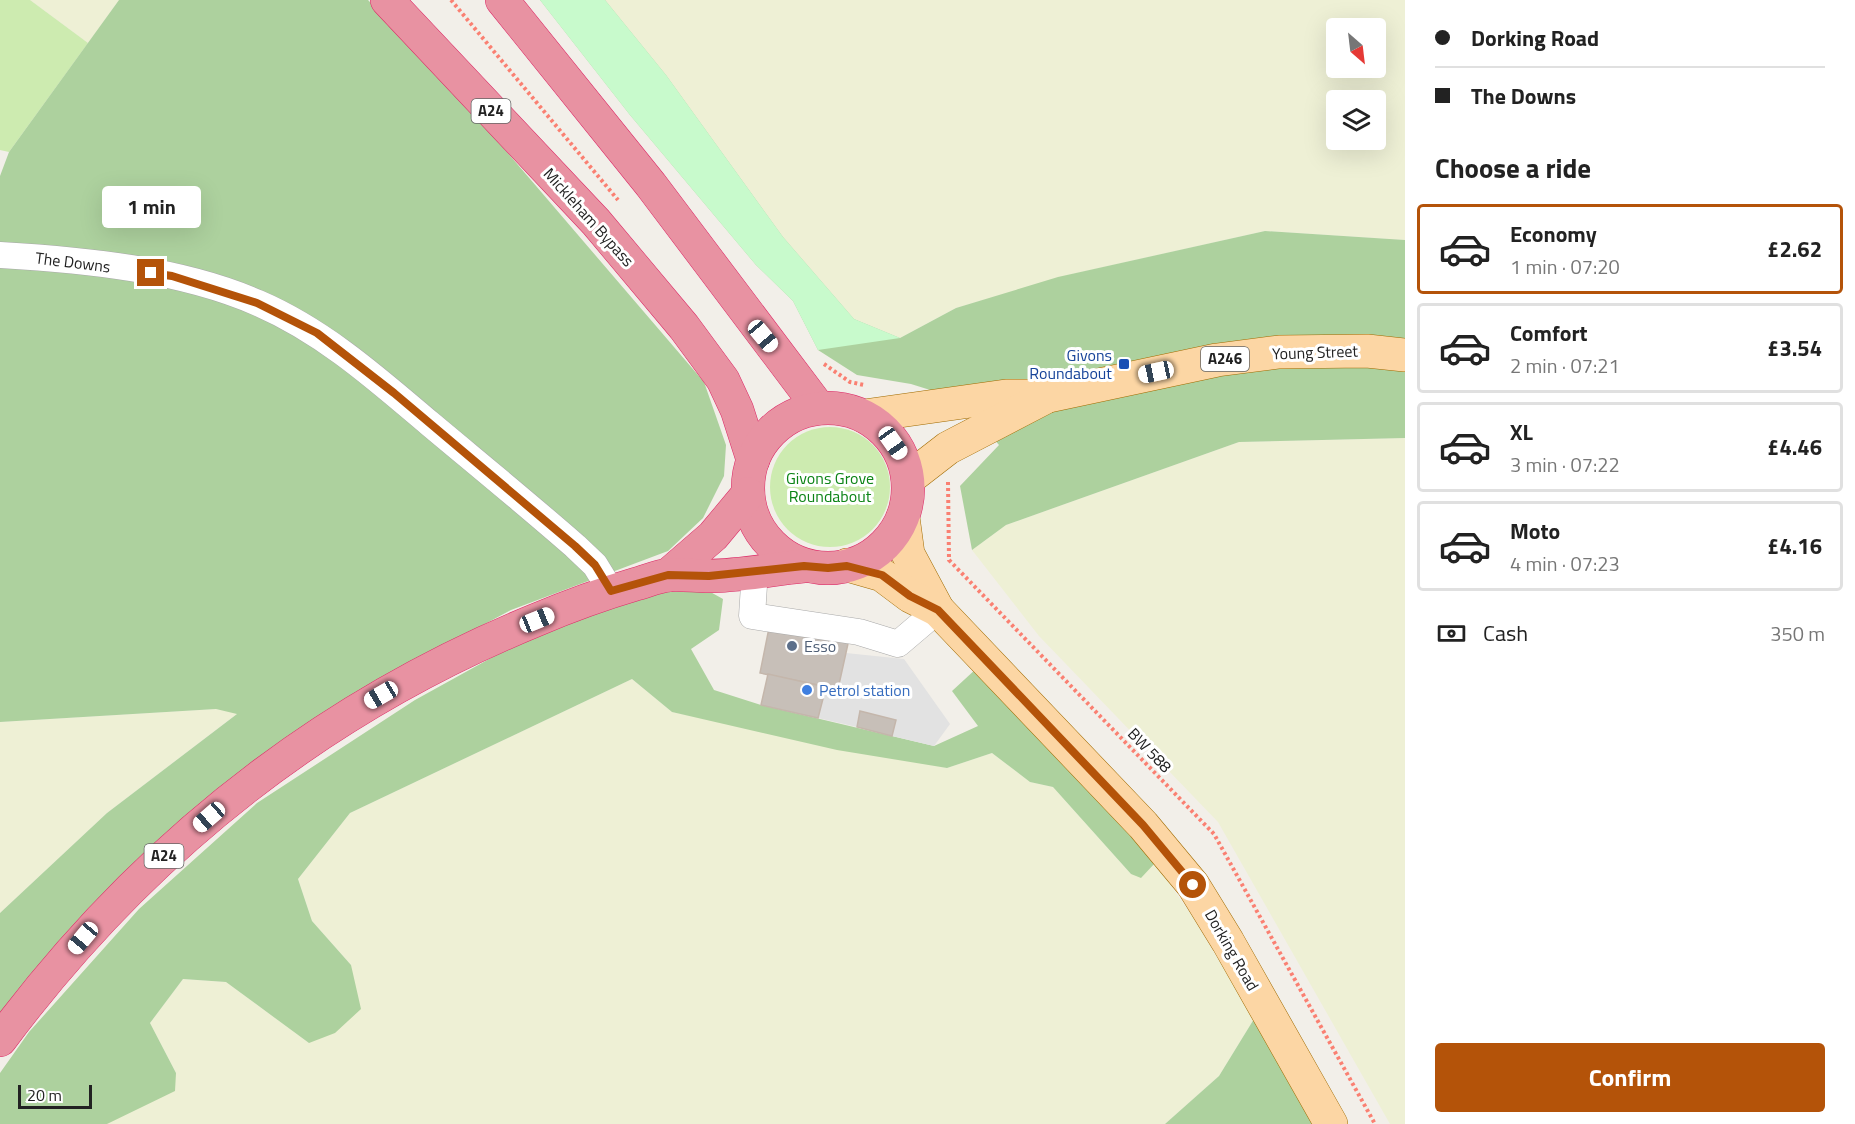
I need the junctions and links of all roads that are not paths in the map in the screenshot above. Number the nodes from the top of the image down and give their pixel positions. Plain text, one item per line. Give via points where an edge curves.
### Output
1 (387, 0) edge
2 (502, 0) edge
3 (0, 255) edge
4 (1405, 355) edge
5 (1048, 396) junction
6 (819, 408) junction
7 (864, 416) junction
8 (753, 460) junction
9 (908, 479) junction
10 (748, 494) junction
11 (903, 517) junction
12 (804, 566) junction
13 (847, 566) junction
14 (755, 570) junction
15 (668, 575) junction
16 (611, 591) junction
17 (938, 610) junction
18 (0, 1040) edge
19 (1331, 1124) edge

1 - 8 highway, Mickleham Bypass / A24 via 596,222 684,327 723,380
2 - 6 highway via 651,185
3 - 16 street, The Downs via 172,276 257,303 317,333 575,546 595,565
4 - 5 main road, Young Street / A246 via 1367,351 1279,352 1217,360
5 - 7 main road, Young Street / A246 via 1006,396
5 - 9 main road, Young Street / A246 via 948,448
6 - 7 highway via 842,409
6 - 8 highway via 797,414 779,425
7 - 9 highway via 886,432 901,454
8 - 10 highway
9 - 11 highway
10 - 12 highway via 755,520 770,543
10 - 15 highway, A24 via 713,536
11 - 13 highway via 890,539 871,556
11 - 17 main road, Dorking Road via 908,554
12 - 13 highway
12 - 14 highway, A24
13 - 17 main road, Dorking Road via 882,575
14 - 15 highway, A24 via 709,576
14 - 17 street via 752,616 859,632 898,644
15 - 16 highway, A24
16 - 18 highway, A24 via 498,635 422,672 298,747 251,781 144,873 83,938
17 - 19 main road, Dorking Road via 1143,825 1193,885

